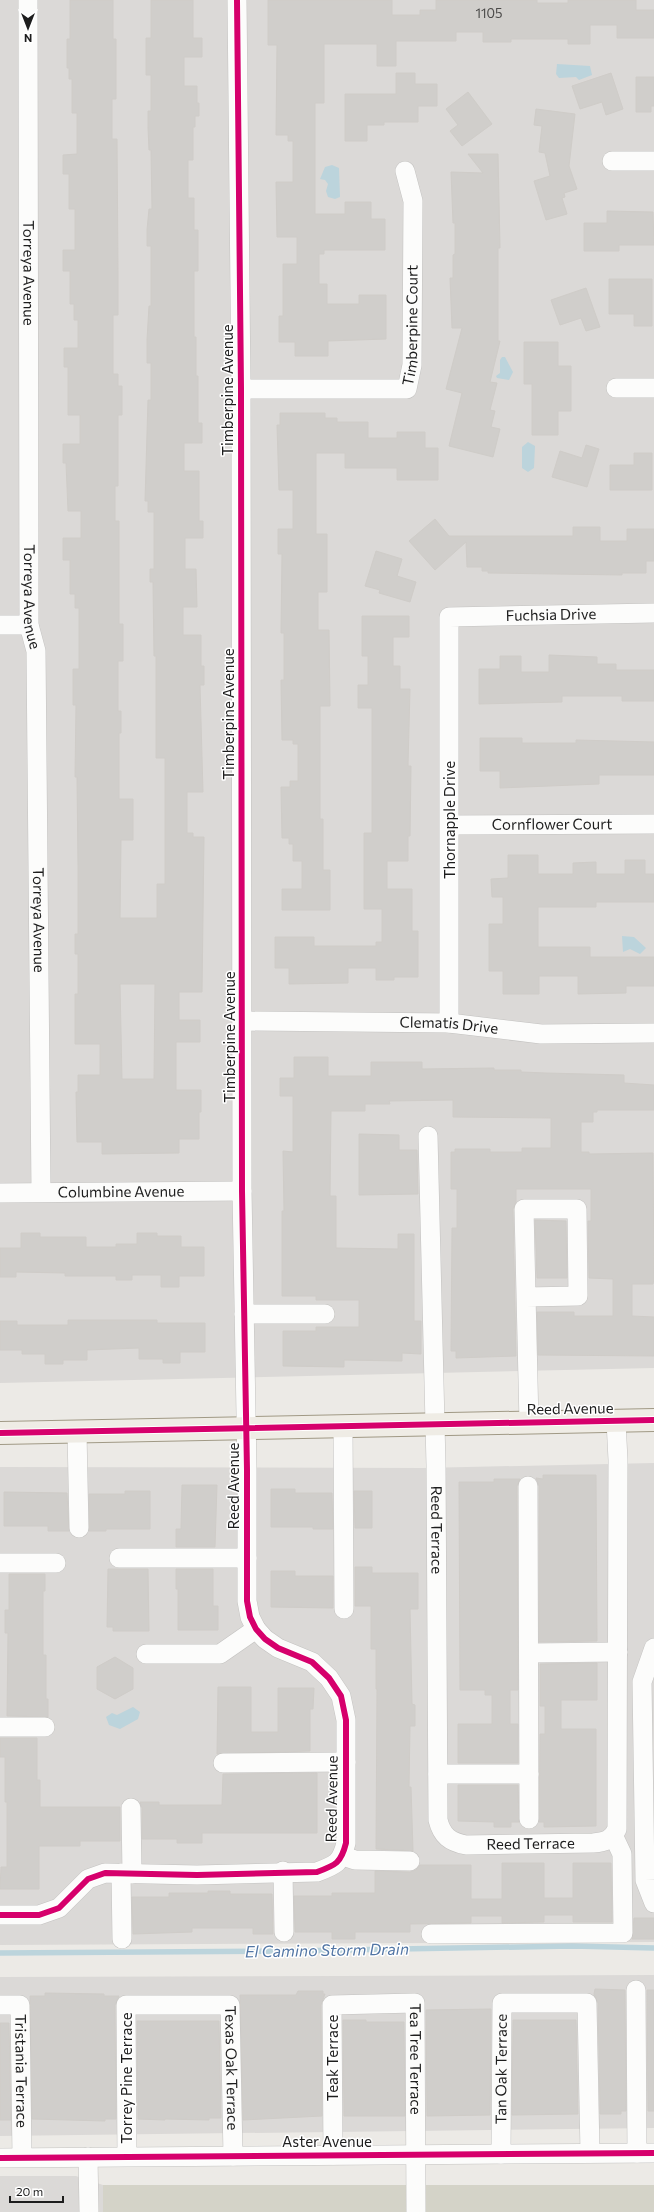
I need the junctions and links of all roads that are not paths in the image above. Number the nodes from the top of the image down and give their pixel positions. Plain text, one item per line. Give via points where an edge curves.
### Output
1 (28, 0) edge
2 (237, 0) edge
3 (612, 161) dead end
4 (654, 161) edge
5 (405, 171) dead end
6 (616, 388) dead end
7 (654, 388) edge
8 (241, 389) junction
9 (654, 613) edge
10 (449, 617) joint
11 (0, 625) edge
12 (29, 625) junction
13 (654, 824) edge
14 (450, 825) junction
15 (243, 1021) junction
16 (449, 1023) junction
17 (654, 1033) edge
18 (428, 1136) dead end
19 (242, 1191) junction
20 (41, 1192) junction
21 (0, 1193) edge
22 (526, 1297) junction
23 (244, 1314) junction
24 (325, 1314) dead end
25 (654, 1420) edge
26 (616, 1421) junction
27 (529, 1423) junction
28 (435, 1425) junction
29 (343, 1426) junction
30 (246, 1427) junction
31 (77, 1432) junction
32 (0, 1434) edge
33 (528, 1486) dead end
34 (79, 1528) dead end
35 (119, 1558) dead end
36 (247, 1558) junction
37 (56, 1562) dead end
38 (0, 1563) edge
39 (344, 1609) dead end
40 (256, 1629) junction
41 (654, 1648) edge
42 (618, 1652) junction
43 (529, 1653) junction
44 (146, 1654) dead end
45 (0, 1727) edge
46 (45, 1727) dead end
47 (346, 1762) junction
48 (222, 1763) dead end
49 (438, 1774) junction
50 (529, 1774) junction
51 (131, 1808) dead end
52 (529, 1819) dead end
53 (614, 1837) junction
54 (343, 1856) junction
55 (410, 1861) dead end
56 (283, 1871) junction
57 (126, 1874) junction
58 (654, 1903) edge
59 (0, 1915) edge
60 (284, 1932) dead end
61 (431, 1934) dead end
62 (122, 1939) dead end
63 (636, 1990) dead end
64 (376, 2004) joint
65 (0, 2005) edge
66 (181, 2006) joint
67 (590, 2153) junction
68 (646, 2153) edge
69 (417, 2154) junction
70 (501, 2154) junction
71 (333, 2155) junction
72 (88, 2156) junction
73 (127, 2156) junction
74 (233, 2156) junction
75 (22, 2157) junction
76 (0, 2158) edge
77 (89, 2212) edge
78 (416, 2212) edge

1 - 12 street, Torreya Avenue
2 - 8 street, Timberpine Avenue
3 - 4 street
5 - 8 street, Timberpine Court via 413,201 412,365 406,389
6 - 7 street
8 - 15 street, Timberpine Avenue
9 - 10 street, Fuchsia Drive
10 - 14 street, Thornapple Drive
11 - 12 street
12 - 20 street, Torreya Avenue via 36,651
13 - 14 street, Cornflower Court
14 - 16 street, Thornapple Drive
15 - 16 street, Clematis Drive
15 - 19 street, Timberpine Avenue
16 - 17 street, Clematis Drive via 541,1034
18 - 28 street, Reed Terrace
19 - 20 street, Columbine Avenue
19 - 23 street, Timberpine Avenue
20 - 21 street, Columbine Avenue
22 - 22 street via 524,1209 577,1209 578,1296
22 - 27 street
23 - 24 street
23 - 30 street, Timberpine Avenue
25 - 26 main road, Reed Avenue
26 - 27 main road, Reed Avenue
26 - 42 street
27 - 28 main road, Reed Avenue
28 - 29 main road, Reed Avenue
28 - 49 street, Reed Terrace
29 - 30 main road, Reed Avenue
29 - 39 street
30 - 31 main road, Reed Avenue
30 - 36 street, Reed Avenue
31 - 32 main road, Reed Avenue
31 - 34 street
33 - 43 street
35 - 36 street
36 - 40 street, Reed Avenue via 247,1601 250,1617
37 - 38 street
40 - 44 street via 220,1654
40 - 47 street, Reed Avenue via 278,1648 312,1662 329,1678 341,1696 346,1720
41 - 58 street via 642,1682 645,1880
42 - 43 street
42 - 53 street via 618,1820
43 - 50 street
45 - 46 street
47 - 48 street
47 - 54 street, Reed Avenue via 346,1843
49 - 50 street
49 - 53 street, Reed Terrace via 438,1820 447,1838 456,1843 593,1843 605,1842
50 - 52 street
51 - 57 street
53 - 61 street via 622,1854 623,1933
54 - 55 street via 355,1860
54 - 56 street, Reed Avenue via 335,1865 317,1872
56 - 57 street, Reed Avenue via 197,1875
56 - 60 street
57 - 59 street, Reed Avenue via 105,1873 88,1879 59,1908 40,1915
57 - 62 street
63 - 68 street
64 - 69 street, Tea Tree Terrace via 415,2003
64 - 71 street, Teak Terrace via 332,2005
65 - 75 street, Tristania Terrace via 20,2005
66 - 73 street, Torrey Pine Terrace via 126,2006
66 - 74 street, Texas Oak Terrace via 230,2005
67 - 68 street, Aster Avenue
67 - 70 street, Aster Avenue
67 - 70 street, Tan Oak Terrace via 587,2003 502,2003
69 - 70 street, Aster Avenue
69 - 71 street, Aster Avenue
69 - 78 street
71 - 74 street, Aster Avenue
72 - 73 street, Aster Avenue
72 - 75 street, Aster Avenue
72 - 77 street
73 - 74 street, Aster Avenue
75 - 76 street, Aster Avenue

